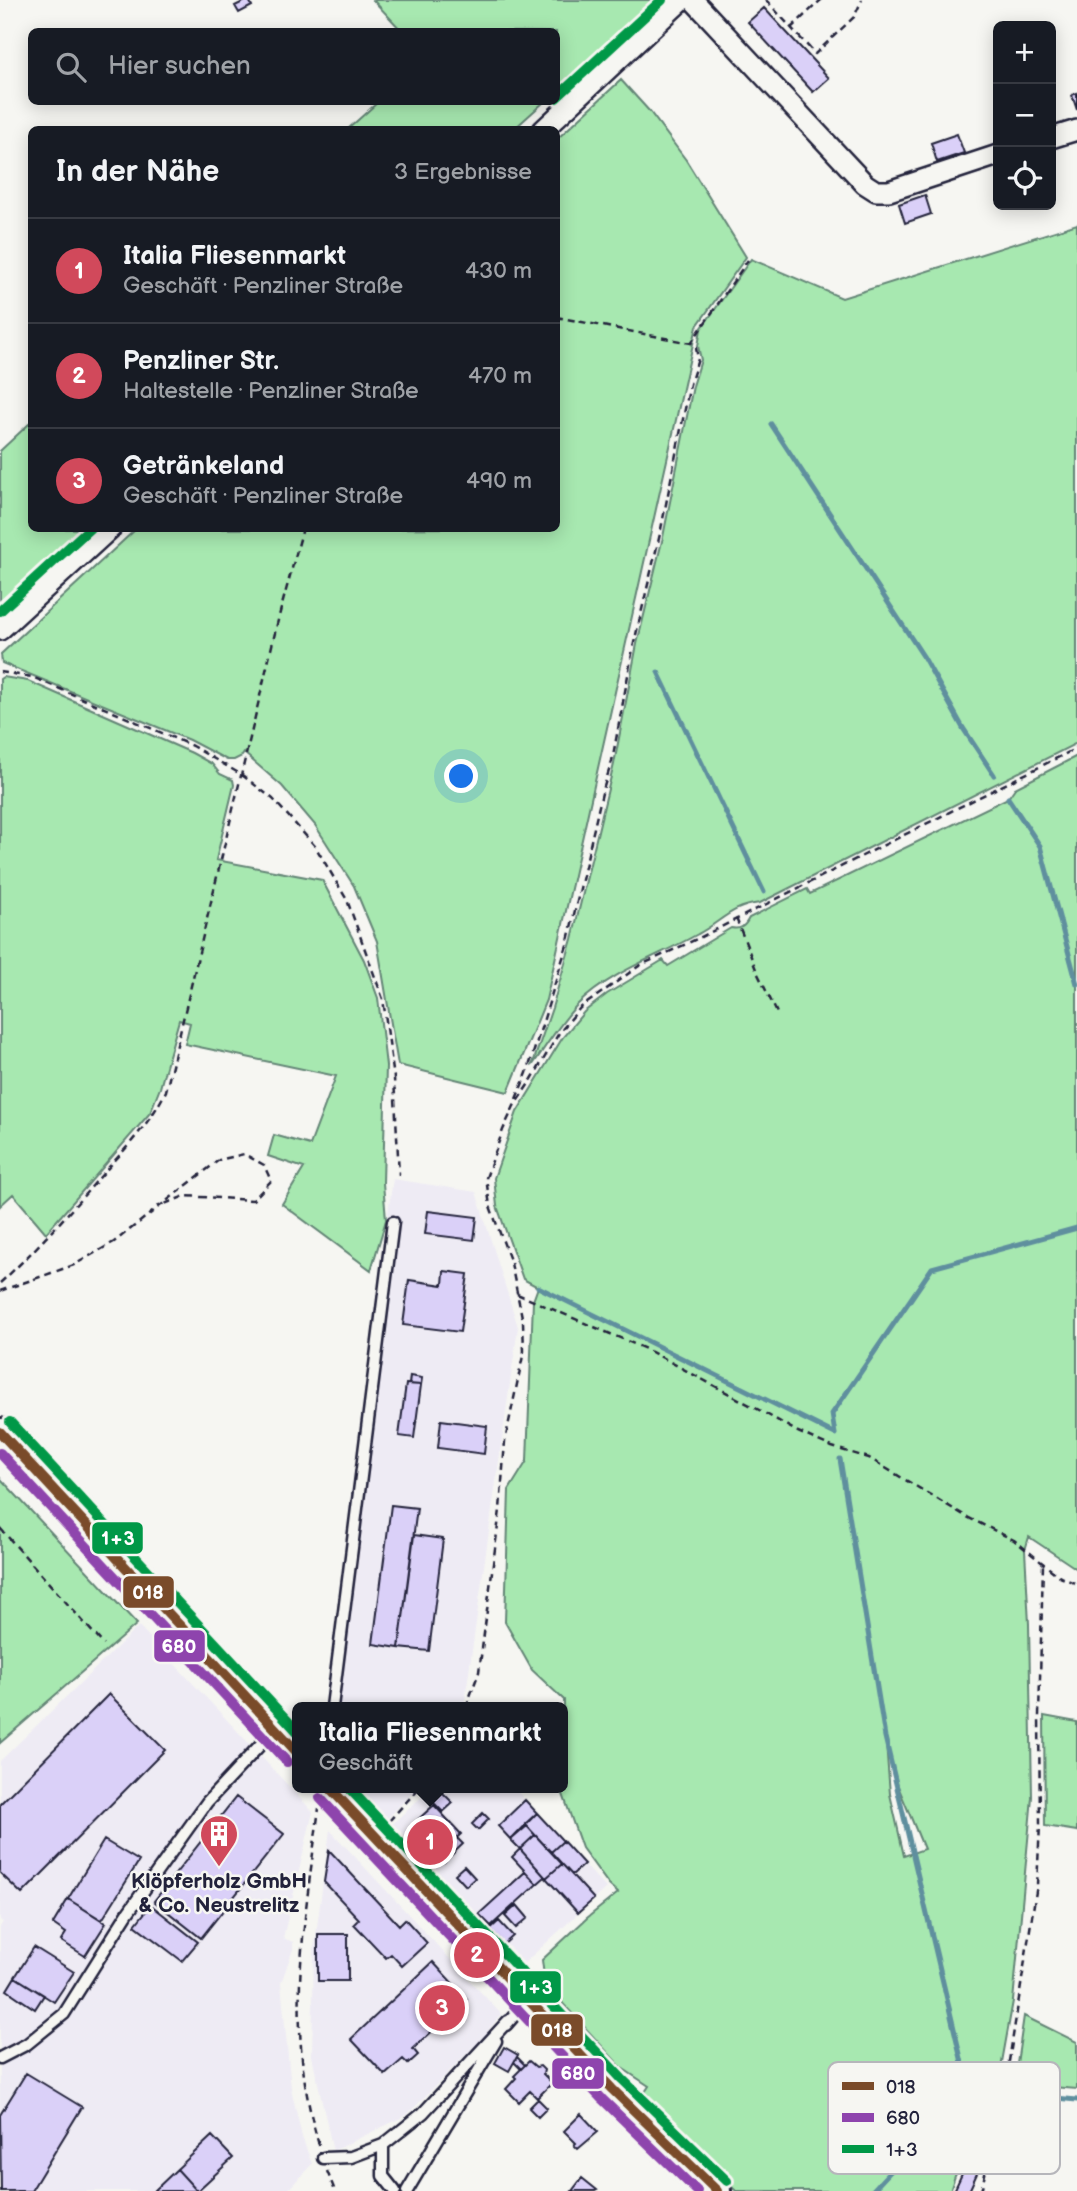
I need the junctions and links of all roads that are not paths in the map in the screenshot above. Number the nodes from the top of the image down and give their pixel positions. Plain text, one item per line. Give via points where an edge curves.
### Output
1 (682, 0) edge
2 (694, 0) edge
3 (547, 126) edge
4 (1077, 130) edge
5 (1056, 136) edge
6 (993, 157) edge
7 (107, 532) edge
8 (0, 631) edge
9 (393, 1222) dead end
10 (0, 1432) edge
11 (333, 1702) edge
12 (275, 1729) junction
13 (292, 1747) edge
14 (325, 1794) edge
15 (527, 2001) junction
16 (508, 2021) junction
17 (0, 2058) edge
18 (383, 2145) junction
19 (323, 2158) road end
20 (396, 2191) edge
21 (407, 2191) edge
22 (717, 2191) edge

1 - 3 street
2 - 6 street via 876,191
4 - 5 street
7 - 8 street
9 - 11 lane
10 - 12 main road
12 - 13 main road
12 - 17 lane via 206,1802 64,2014 27,2044
14 - 15 main road via 374,1836
15 - 16 lane
15 - 22 main road
16 - 18 lane via 423,2113
16 - 21 lane
18 - 19 lane via 351,2157
18 - 20 lane via 383,2176

